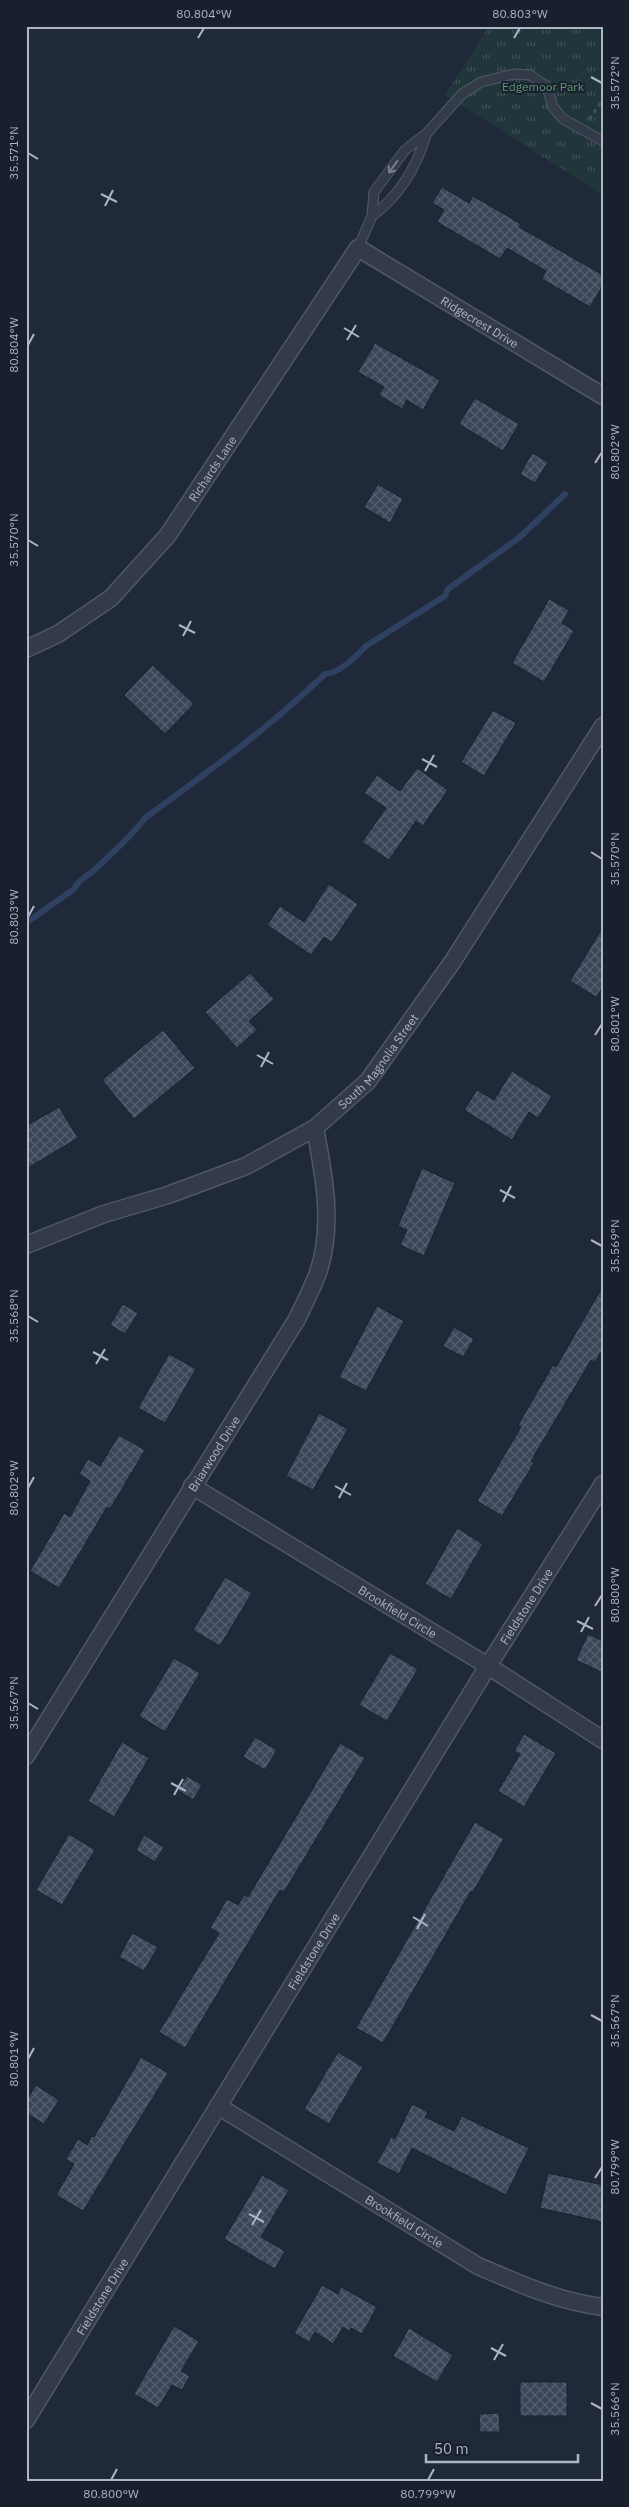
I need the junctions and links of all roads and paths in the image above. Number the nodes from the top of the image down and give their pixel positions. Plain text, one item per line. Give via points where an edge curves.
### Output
1 (603, 100) edge
2 (581, 129) junction
3 (427, 133) junction
4 (603, 141) edge
5 (372, 216) junction
6 (358, 248) junction
7 (603, 396) edge
8 (26, 649) edge
9 (603, 726) edge
10 (315, 1128) junction
11 (26, 1245) edge
12 (603, 1484) edge
13 (192, 1486) junction
14 (488, 1666) junction
15 (603, 1740) edge
16 (26, 1756) edge
17 (218, 2106) junction
18 (603, 2307) edge
19 (26, 2420) edge

1 - 2 path
2 - 3 lane via 563,119 553,107 547,87 530,75 514,74 481,82 462,94
2 - 4 lane
3 - 5 lane via 418,162 390,203
3 -> 5 lane via 405,150 374,192
5 - 6 lane
6 - 7 street, Ridgecrest Drive
6 - 8 street, Richards Lane via 168,535 111,598 58,634
9 - 10 street, South Magnolia Street via 453,961 394,1047 368,1081
10 - 11 street, South Magnolia Street via 246,1166 104,1214
10 - 13 street, Briarwood Drive via 324,1171 327,1222 318,1272 296,1319
12 - 14 street, Fieldstone Drive
13 - 14 street, Brookfield Circle
13 - 16 street, Briarwood Drive
14 - 15 street, Brookfield Circle
14 - 17 street, Fieldstone Drive
17 - 18 street, Brookfield Circle via 478,2266 578,2304
17 - 19 street, Fieldstone Drive

